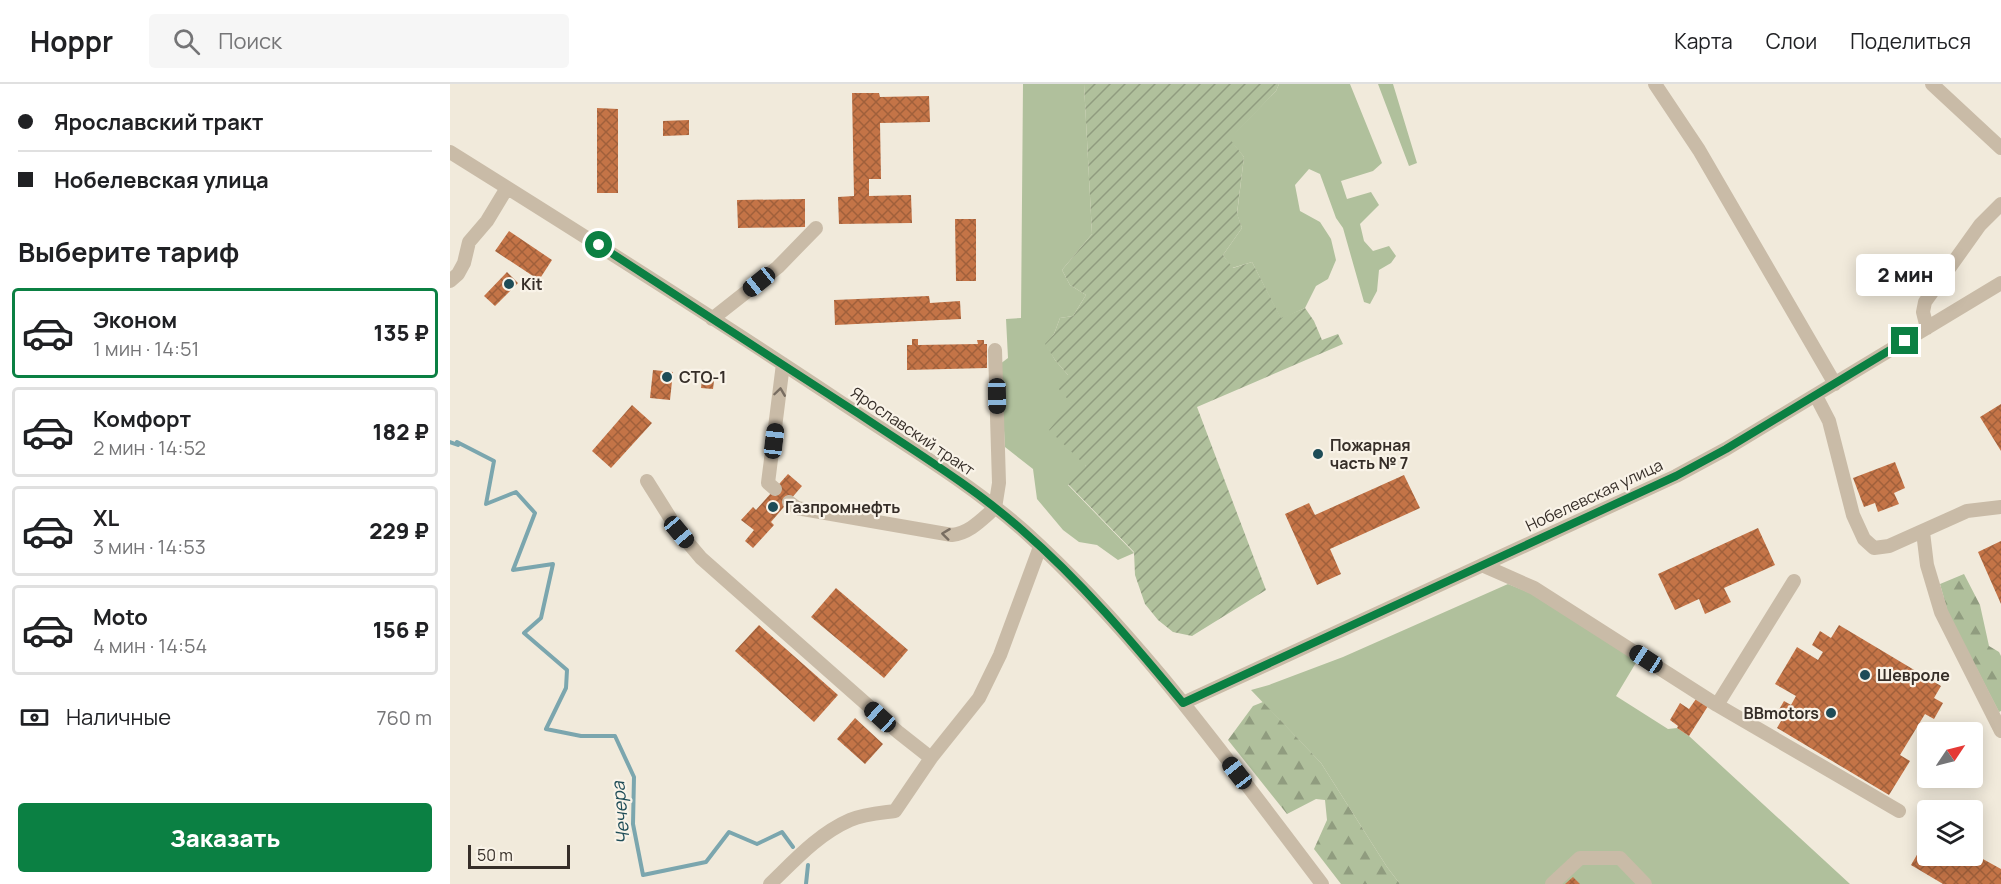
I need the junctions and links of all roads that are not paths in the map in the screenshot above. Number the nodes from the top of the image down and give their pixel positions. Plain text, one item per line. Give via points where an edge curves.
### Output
1 (1655, 84) edge
2 (1932, 84) edge
3 (2001, 148) edge
4 (450, 152) edge
5 (507, 188) junction
6 (2001, 204) edge
7 (816, 228) dead end
8 (450, 281) edge
9 (2001, 283) edge
10 (712, 319) junction
11 (1927, 328) junction
12 (995, 350) dead end
13 (783, 364) junction
14 (1835, 384) junction
15 (1816, 396) junction
16 (647, 481) dead end
17 (775, 489) dead end
18 (789, 502) dead end
19 (2001, 507) edge
20 (995, 508) junction
21 (1923, 532) junction
22 (1040, 547) junction
23 (1482, 565) junction
24 (1794, 581) dead end
25 (1183, 703) junction
26 (1717, 705) junction
27 (2001, 731) edge
28 (931, 758) junction
29 (1899, 811) dead end
30 (770, 884) edge
31 (1322, 884) edge
32 (1552, 884) edge
33 (1645, 884) edge

1 - 14 street via 1699,150
2 - 3 street
4 - 5 street, Ярославский тракт
5 - 8 street via 469,242 464,263
5 - 10 street, Ярославский тракт
6 - 11 street via 1980,225 1925,302
7 - 10 street via 778,267
9 - 11 street, Нобелевская улица
10 - 13 street, Ярославский тракт
11 - 14 street, Нобелевская улица
12 - 20 street via 999,483
17 -> 13 street via 768,483
13 - 20 street, Ярославский тракт
14 - 15 street, Нобелевская улица
15 - 21 street via 1829,422 1852,515 1864,539 1874,548
15 - 23 street, Нобелевская улица via 1676,476
16 - 28 street via 679,532 701,558
20 -> 18 street via 970,529 952,535 797,508
19 - 21 street via 1967,511
20 - 22 street, Ярославский тракт
21 - 27 street via 1927,565 1941,612
22 - 25 street, Ярославский тракт via 1098,603
22 - 28 street via 1000,656 979,698
23 - 25 street, Нобелевская улица
23 - 26 street via 1534,588
24 - 26 street
25 - 31 street, Ярославский тракт
26 - 29 street
28 - 30 street via 895,812 867,815 832,830
32 - 33 street via 1580,858 1620,858

